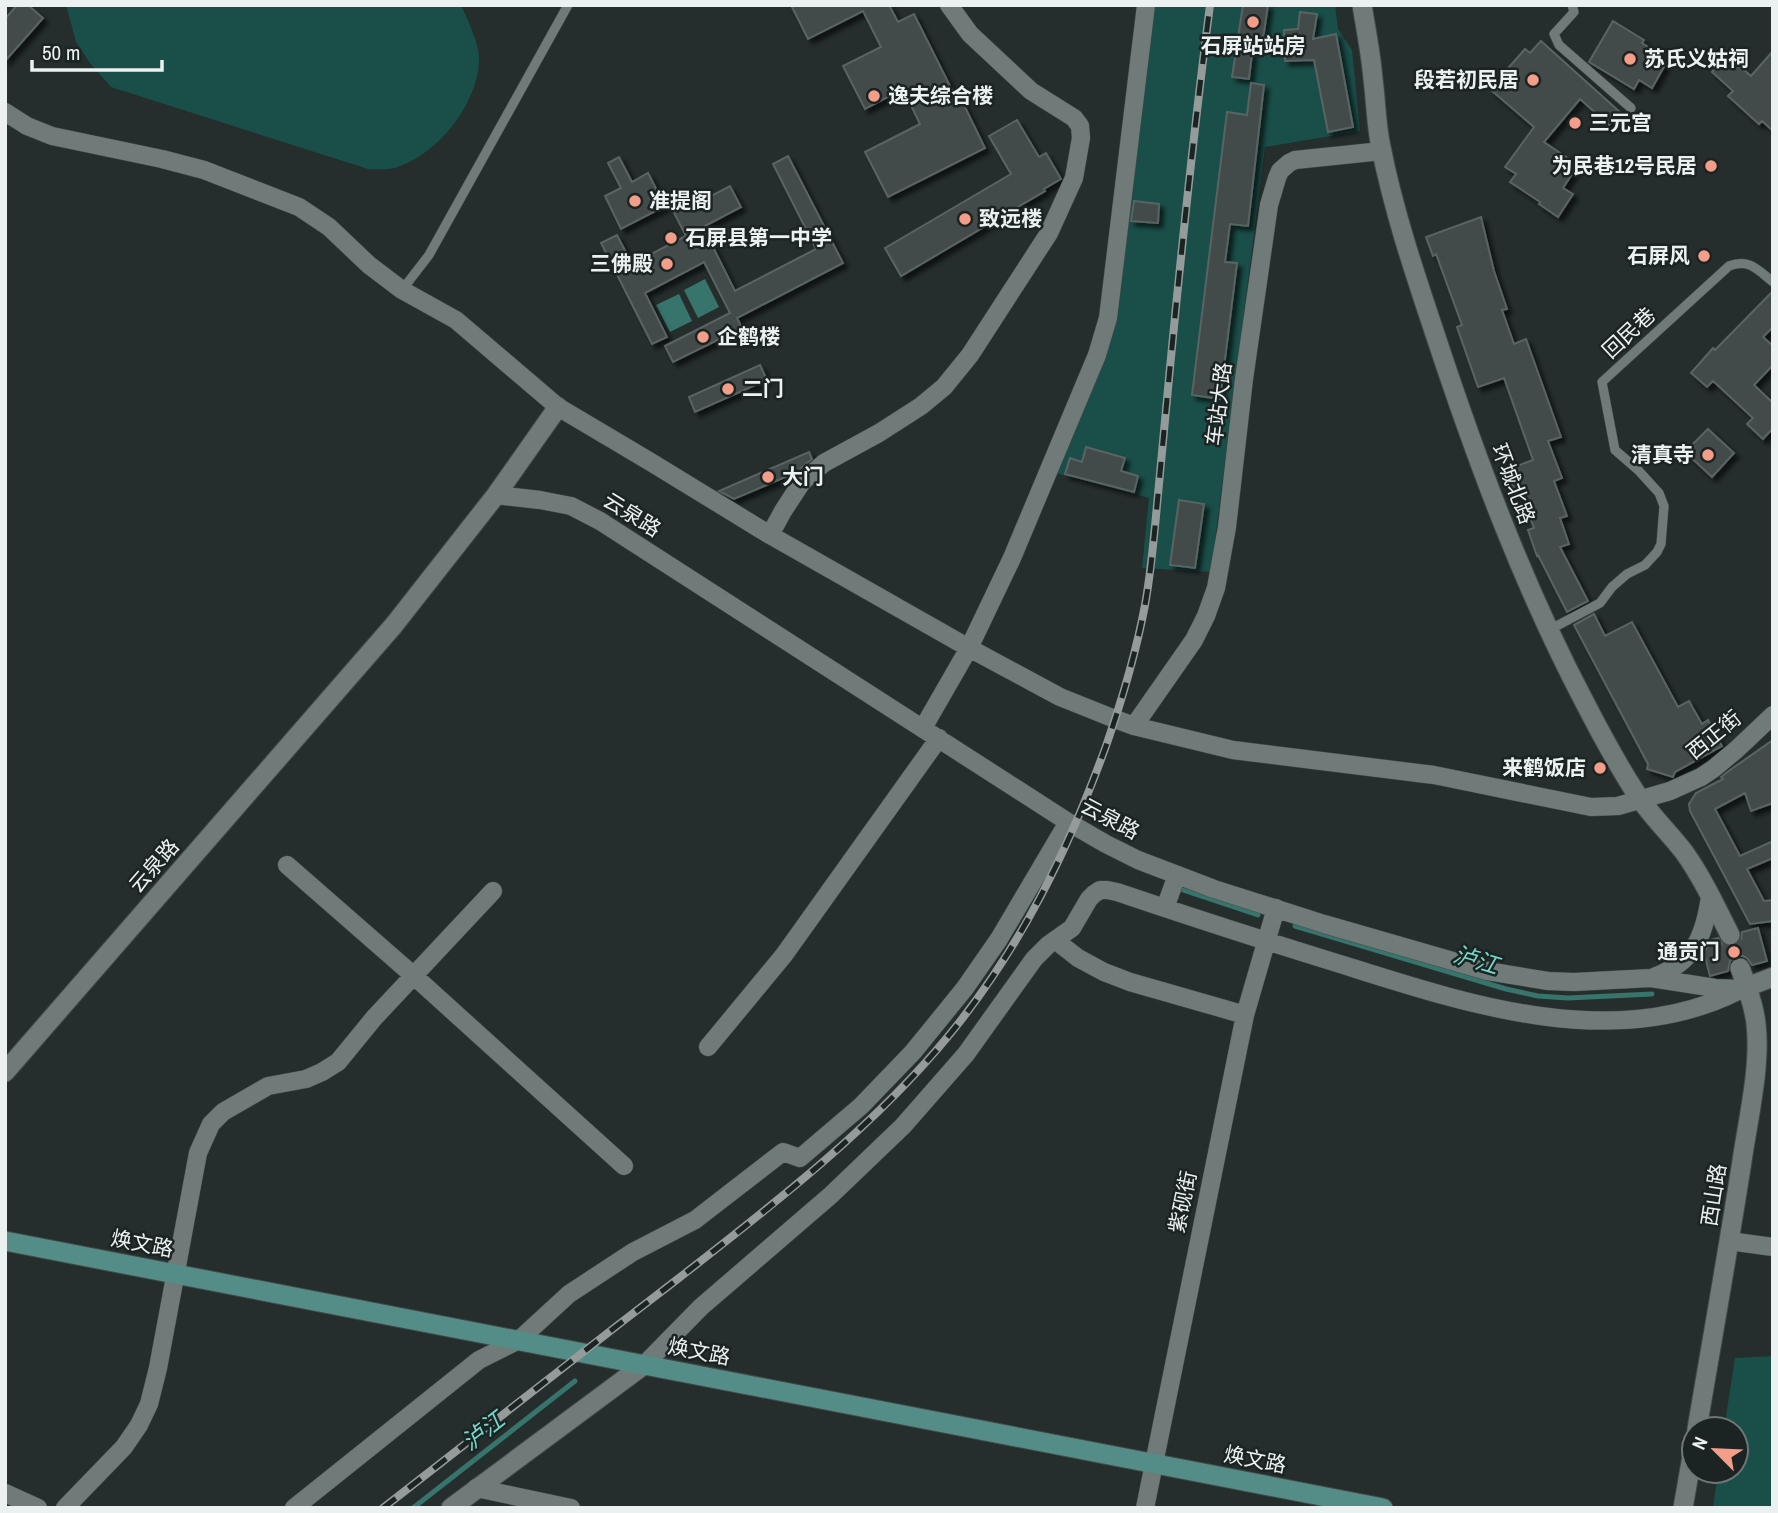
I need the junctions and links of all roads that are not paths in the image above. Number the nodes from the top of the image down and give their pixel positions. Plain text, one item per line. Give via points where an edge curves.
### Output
1 (568, 5) edge
2 (949, 5) edge
3 (1146, 5) edge
4 (1362, 5) edge
5 (1572, 5) edge
6 (1631, 108) dead end
7 (5, 112) edge
8 (1382, 151) junction
9 (1773, 282) edge
10 (402, 290) junction
11 (558, 407) junction
12 (496, 495) junction
13 (771, 535) junction
14 (1549, 629) junction
15 (969, 648) junction
16 (1773, 715) edge
17 (1134, 726) junction
18 (923, 728) junction
19 (939, 738) junction
20 (1641, 800) junction
21 (1068, 822) junction
22 (287, 865) dead end
23 (1177, 876) junction
24 (493, 891) dead end
25 (1710, 897) junction
26 (1165, 908) junction
27 (1276, 908) junction
28 (1730, 935) tunnel mouth
29 (1055, 940) junction
30 (1266, 942) junction
31 (414, 975) junction
32 (1744, 977) junction
33 (1773, 977) edge
34 (1651, 978) junction
35 (1245, 1015) junction
36 (708, 1047) dead end
37 (5, 1072) edge
38 (624, 1166) dead end
39 (5, 1241) edge
40 (1730, 1241) junction
41 (1773, 1247) edge
42 (176, 1273) junction
43 (519, 1340) junction
44 (645, 1364) junction
45 (1699, 1415) edge
46 (1153, 1463) junction
47 (1687, 1485) edge
48 (476, 1488) junction
49 (5, 1493) edge
50 (38, 1508) edge
51 (65, 1508) edge
52 (294, 1508) edge
53 (451, 1508) edge
54 (571, 1508) edge
55 (1145, 1508) edge
56 (1383, 1508) edge
57 (1683, 1508) edge

1 - 10 lane via 429,256
2 - 13 street via 970,34 1031,91 1080,126 1074,178 1049,233 944,387 879,433 824,463 802,482
3 - 15 street via 1108,318 1066,430
4 - 8 street, 环城北路
5 - 6 lane via 1574,12 1554,34 1559,45
7 - 10 street, 西正街 via 52,136 194,167 299,206
8 - 14 street, 环城北路 via 1448,374 1520,566
8 - 17 street, 车站大路 via 1295,160 1284,166 1277,178 1258,273 1216,588 1194,640
9 - 14 lane, 回民巷 via 1747,263 1729,265 1602,382 1615,450 1660,493 1664,506 1661,544 1645,565 1612,587 1600,603
10 - 11 street, 西正街 via 456,320
11 - 12 street, 云泉路
11 - 13 street, 西正街
12 - 18 street, 云泉路 via 571,506 600,521
12 - 37 street, 云泉路 via 386,635
13 - 15 street, 西正街
14 - 20 street, 环城北路
15 - 17 street, 西正街 via 1060,697
15 - 18 street
16 - 20 street, 西正街 via 1713,769 1685,785
17 - 20 street, 西正街 via 1233,750 1434,775 1591,807
18 - 19 street, 云泉路
19 - 21 street, 云泉路
19 - 36 street via 785,955
20 - 25 street, 环城北路 via 1686,856
21 - 23 street, 云泉路
21 - 43 street via 965,988 861,1106 800,1158 783,1152 695,1220 633,1252 569,1294
22 - 31 street
23 - 26 street
23 - 27 street, 云泉路
24 - 31 street
25 - 28 street, 环城北路
25 - 34 street via 1704,929 1692,952 1676,968
26 - 29 street via 1100,890 1089,899 1072,928
26 - 30 street
27 - 30 street, 紫砚街
27 - 34 street, 云泉路 via 1444,960 1523,978 1574,982
29 - 35 street via 1104,972
29 - 44 street via 1034,959 966,1054 903,1126 701,1307
30 - 32 street via 1424,991 1557,1018 1657,1017 1702,1007
30 - 35 street, 紫砚街
31 - 38 street
31 - 42 street via 338,1062 306,1079 268,1086 211,1124 198,1153
32 - 33 street, 云泉路
32 - 34 street, 云泉路 via 1739,989
32 - 40 street, 西山路 via 1757,1025 1757,1051
35 - 46 street, 紫砚街
39 - 42 main road, 焕文路
40 - 41 street
40 - 45 street, 西山路
42 - 43 main road, 焕文路
42 - 51 street via 144,1415 124,1447
43 - 44 main road, 焕文路
43 - 52 street via 479,1360
44 - 46 main road, 焕文路
44 - 48 street
46 - 55 street, 紫砚街
46 - 56 main road, 焕文路
47 - 57 street
48 - 53 street
48 - 54 street
49 - 50 street

